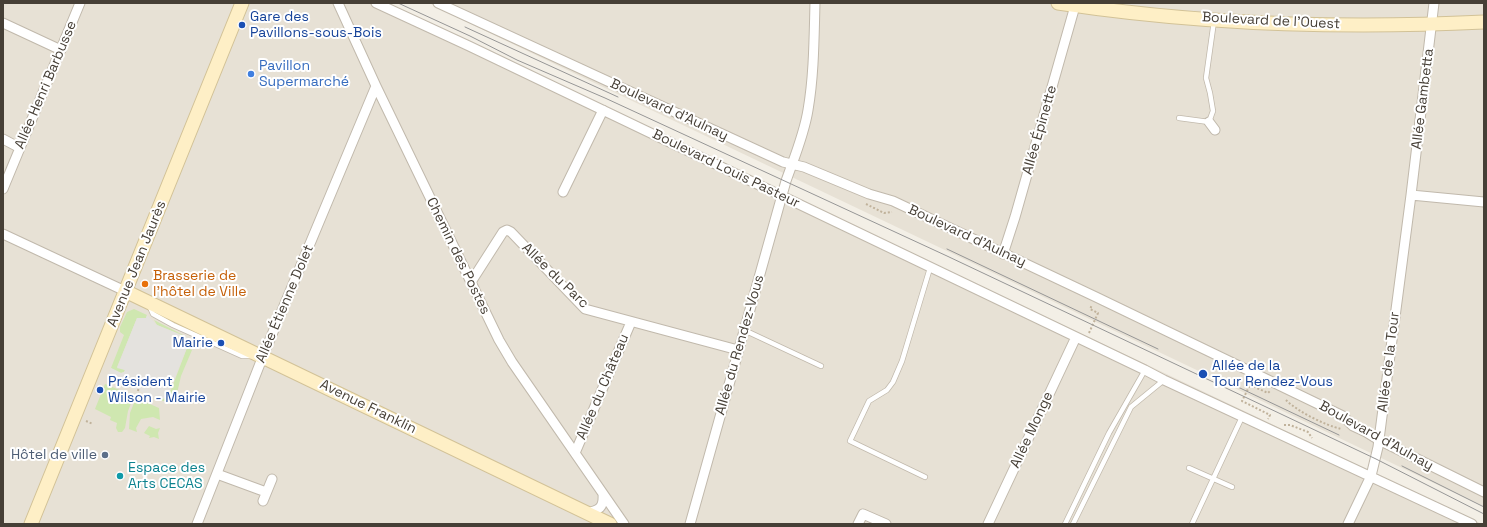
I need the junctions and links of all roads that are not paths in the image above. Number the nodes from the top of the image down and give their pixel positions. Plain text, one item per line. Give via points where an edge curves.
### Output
1 (80, 3) edge
2 (242, 3) edge
3 (338, 3) edge
4 (376, 3) edge
5 (438, 3) edge
6 (815, 3) edge
7 (1058, 3) edge
8 (1434, 3) edge
9 (1074, 6) junction
10 (1214, 19) junction
11 (1484, 22) edge
12 (3, 23) edge
13 (1432, 24) junction
14 (61, 50) junction
15 (376, 86) junction
16 (603, 110) junction
17 (1179, 118) dead end
18 (1209, 122) junction
19 (1215, 130) dead end
20 (3, 139) edge
21 (20, 148) junction
22 (792, 166) junction
23 (3, 189) edge
24 (563, 192) dead end
25 (1411, 195) junction
26 (782, 196) junction
27 (1484, 202) edge
28 (3, 234) edge
29 (1004, 254) junction
30 (930, 268) junction
31 (471, 282) junction
32 (125, 291) junction
33 (631, 322) junction
34 (744, 330) junction
35 (1076, 337) junction
36 (738, 350) junction
37 (263, 356) junction
38 (821, 366) dead end
39 (1144, 370) junction
40 (1164, 380) junction
41 (1242, 417) junction
42 (1379, 440) junction
43 (575, 453) junction
44 (1189, 468) dead end
45 (217, 474) junction
46 (1371, 476) junction
47 (925, 477) dead end
48 (272, 479) dead end
49 (1213, 479) junction
50 (1232, 487) dead end
51 (1484, 492) edge
52 (603, 494) junction
53 (587, 513) junction
54 (31, 524) edge
55 (197, 524) edge
56 (610, 524) edge
57 (624, 524) edge
58 (690, 524) edge
59 (858, 524) edge
60 (886, 524) edge
61 (988, 524) edge
62 (1065, 524) edge
63 (1073, 524) edge
64 (1192, 524) edge
65 (1348, 524) edge
66 (1472, 524) edge

1 - 14 street, Allée Henri Barbusse
2 - 32 street, Avenue Jean Jaurès
3 - 15 street, Chemin des Postes
4 - 16 street, Boulevard Louis Pasteur
5 - 22 street, Boulevard d'Aulnay
6 - 22 street, Allée du Rendez-Vous via 814,54 808,111
7 - 9 street, Boulevard de l'Ouest
8 - 13 street, Allée Gambetta
9 - 10 street, Boulevard de l'Ouest
9 - 29 street, Allée Épinette
10 - 13 street, Boulevard de l'Ouest via 1257,23
10 - 18 lane via 1206,78 1213,111
11 - 13 street, Boulevard de l'Ouest
12 - 14 street
13 - 25 street, Allée Gambetta
14 - 21 street, Allée Henri Barbusse
15 - 31 street, Chemin des Postes
15 - 37 street, Allée Étienne Dolet
16 - 24 street
16 - 26 street, Boulevard Louis Pasteur
17 - 18 lane
18 - 19 street
20 - 21 street
21 - 23 street, Allée Henri Barbusse
22 - 26 street, Allée du Rendez-Vous
22 - 29 street, Boulevard d'Aulnay via 892,201
25 - 27 street
25 - 42 street, Allée de la Tour
26 - 30 street, Boulevard Louis Pasteur
26 - 34 street, Allée du Rendez-Vous
28 - 32 street
29 - 42 street, Boulevard d'Aulnay via 1337,413 1353,426
30 - 35 street, Boulevard Louis Pasteur
30 - 47 lane via 902,361 893,382 870,401 850,441
31 - 33 street, Allée du Parc via 503,232 507,230 585,309
31 - 43 street, Chemin des Postes via 512,362
32 - 37 street, Avenue Franklin
32 - 54 street, Avenue Jean Jaurès
33 - 36 street, Allée du Parc
33 - 43 street, Allée du Château
34 - 36 street, Allée du Rendez-Vous
34 - 38 lane
35 - 39 street
35 - 61 street, Allée Monge
36 - 58 street, Allée du Rendez-Vous
37 - 45 street, Allée Étienne Dolet
37 - 53 street, Avenue Franklin
39 - 40 street
39 - 62 lane
40 - 41 street
40 - 63 lane via 1131,407
41 - 46 street
41 - 49 lane
42 - 46 street, Allée de la Tour
42 - 51 street, Boulevard d'Aulnay
43 - 52 street, Chemin des Postes
44 - 49 lane
45 - 48 street via 264,496
45 - 55 street, Allée Étienne Dolet
46 - 65 street, Allée de la Tour
46 - 66 street
49 - 50 lane
49 - 64 lane
52 - 53 street via 602,506
52 - 57 street, Chemin des Postes
53 - 56 street, Avenue Franklin
59 - 60 street via 863,514

